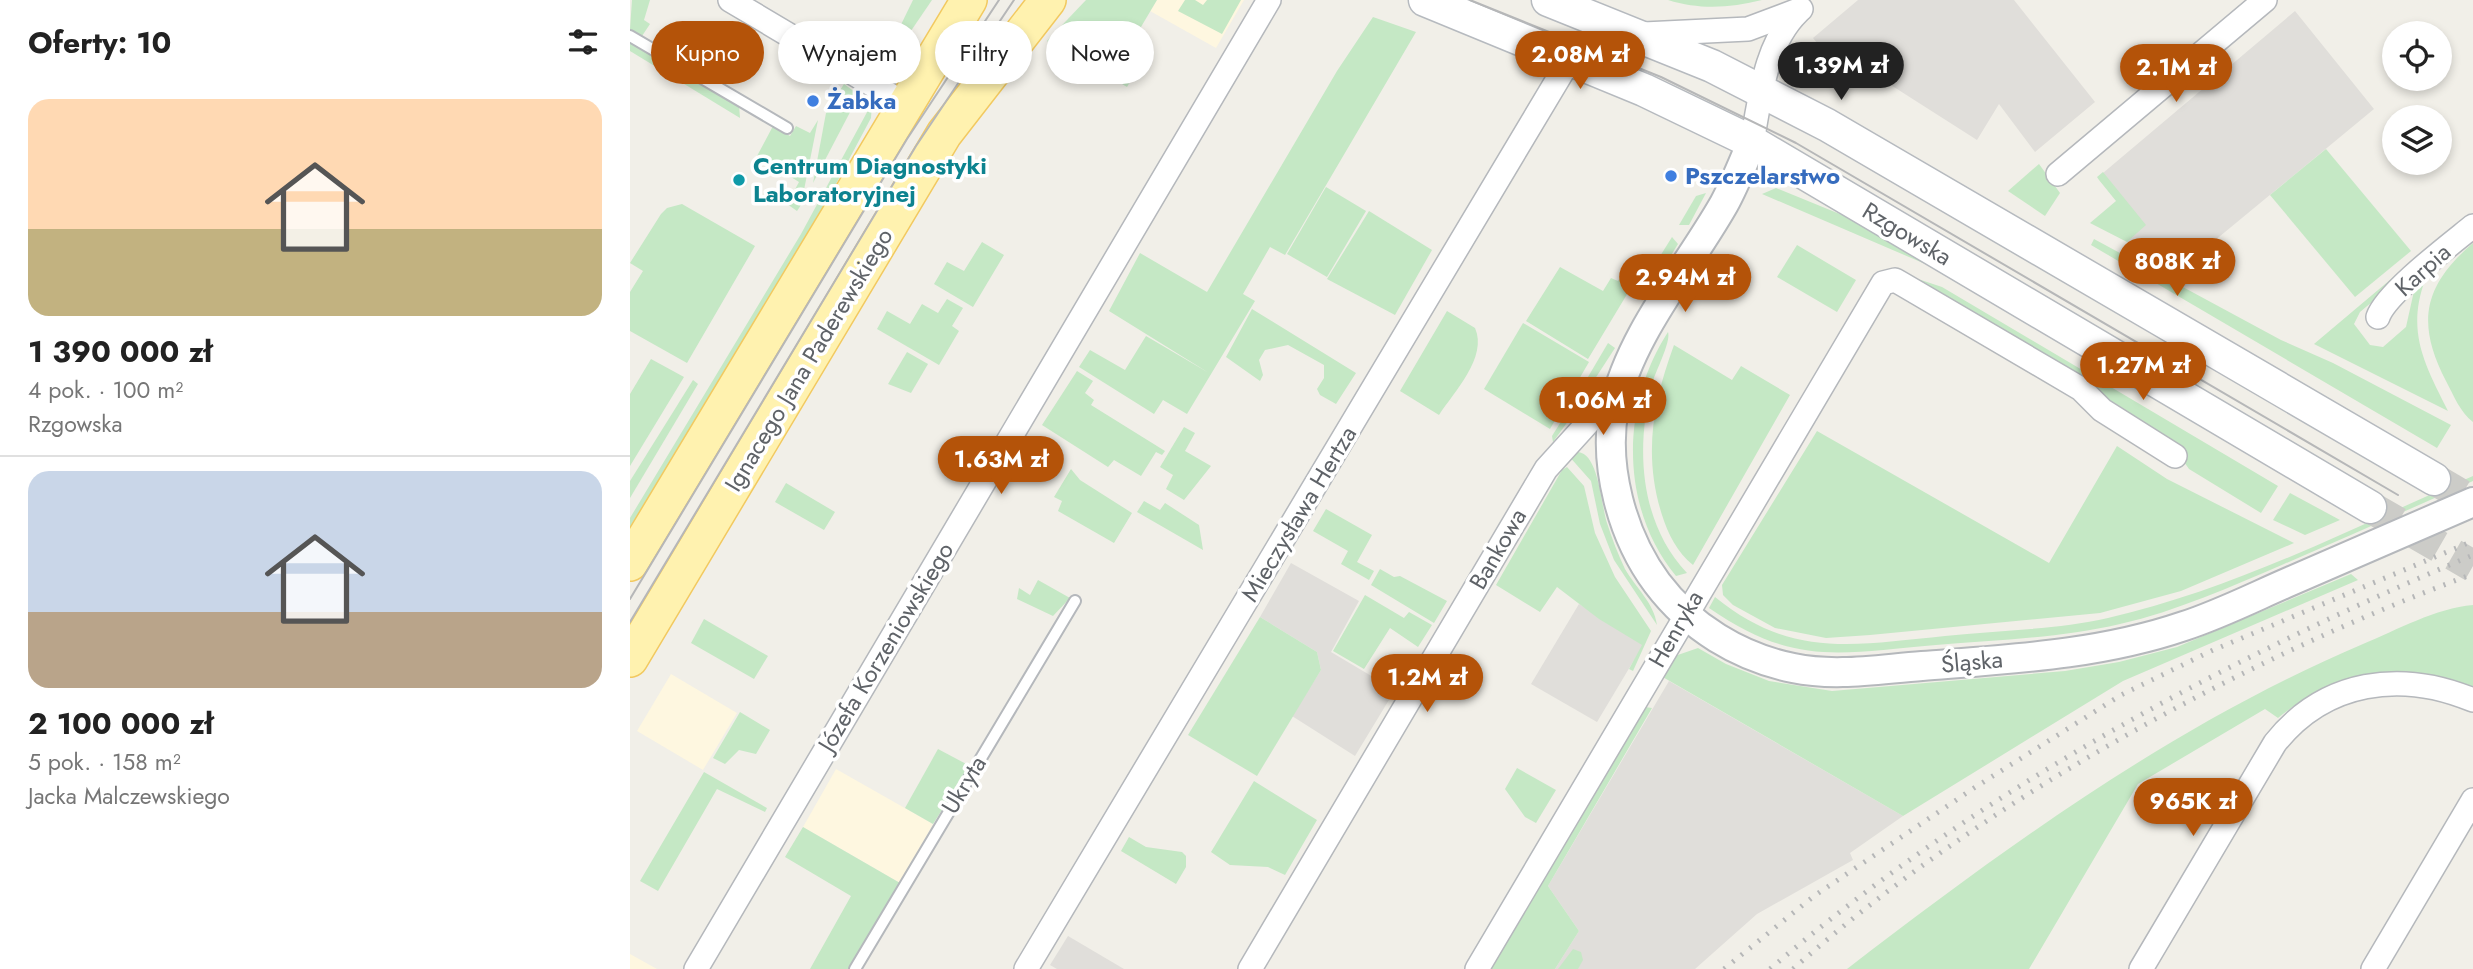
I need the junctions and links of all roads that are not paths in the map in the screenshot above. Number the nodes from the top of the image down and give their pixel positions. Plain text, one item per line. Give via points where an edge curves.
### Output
1 (730, 0) edge
2 (969, 0) edge
3 (1048, 0) edge
4 (1269, 0) edge
5 (1425, 0) edge
6 (1548, 0) edge
7 (2265, 0) edge
8 (1807, 4) edge
9 (1635, 35) junction
10 (630, 36) edge
11 (1570, 59) junction
12 (1762, 91) junction
13 (905, 104) junction
14 (787, 128) dead end
15 (1752, 142) junction
16 (2058, 174) dead end
17 (2473, 226) edge
18 (2378, 317) dead end
19 (1615, 407) junction
20 (2175, 456) dead end
21 (2434, 480) tunnel mouth
22 (2473, 502) edge
23 (2370, 507) tunnel mouth
24 (630, 563) edge
25 (1074, 601) dead end
26 (1686, 615) junction
27 (630, 659) edge
28 (2473, 700) edge
29 (2473, 800) edge
30 (696, 969) edge
31 (855, 969) edge
32 (1026, 969) edge
33 (1250, 969) edge
34 (1477, 969) edge
35 (2141, 969) edge
36 (2373, 969) edge

1 - 13 street
2 - 13 main road, Ignacego Jana Paderewskiego
3 - 27 main road, Ignacego Jana Paderewskiego via 944,134
4 - 30 street, Józefa Korzeniowskiego
5 - 11 main road, Rzgowska
6 - 9 main road
7 - 16 street
8 - 9 street via 1769,23 1731,32
8 - 12 street via 1782,32
9 - 12 main road
10 - 14 lane
11 - 15 main road, Rzgowska
11 - 32 street, Mieczysława Hertza
12 - 15 street
12 - 21 main road via 1882,156
13 - 24 main road, Ignacego Jana Paderewskiego
15 - 19 street via 1722,207 1633,357
15 - 23 main road, Rzgowska
17 - 18 street, Karpia via 2419,272
19 - 26 street, Śląska via 1612,458 1628,528 1653,577
19 - 33 street, Bankowa via 1595,415 1546,469
20 - 26 street, Henryka via 2102,410 2081,389 1902,284 1888,281 1877,289
22 - 26 street, Śląska via 2202,620 2078,652 1829,673 1749,655
25 - 31 lane, Ukryta
26 - 34 street, Henryka
28 - 35 street via 2444,688 2400,683 2332,697 2297,717 2275,743
29 - 36 street

